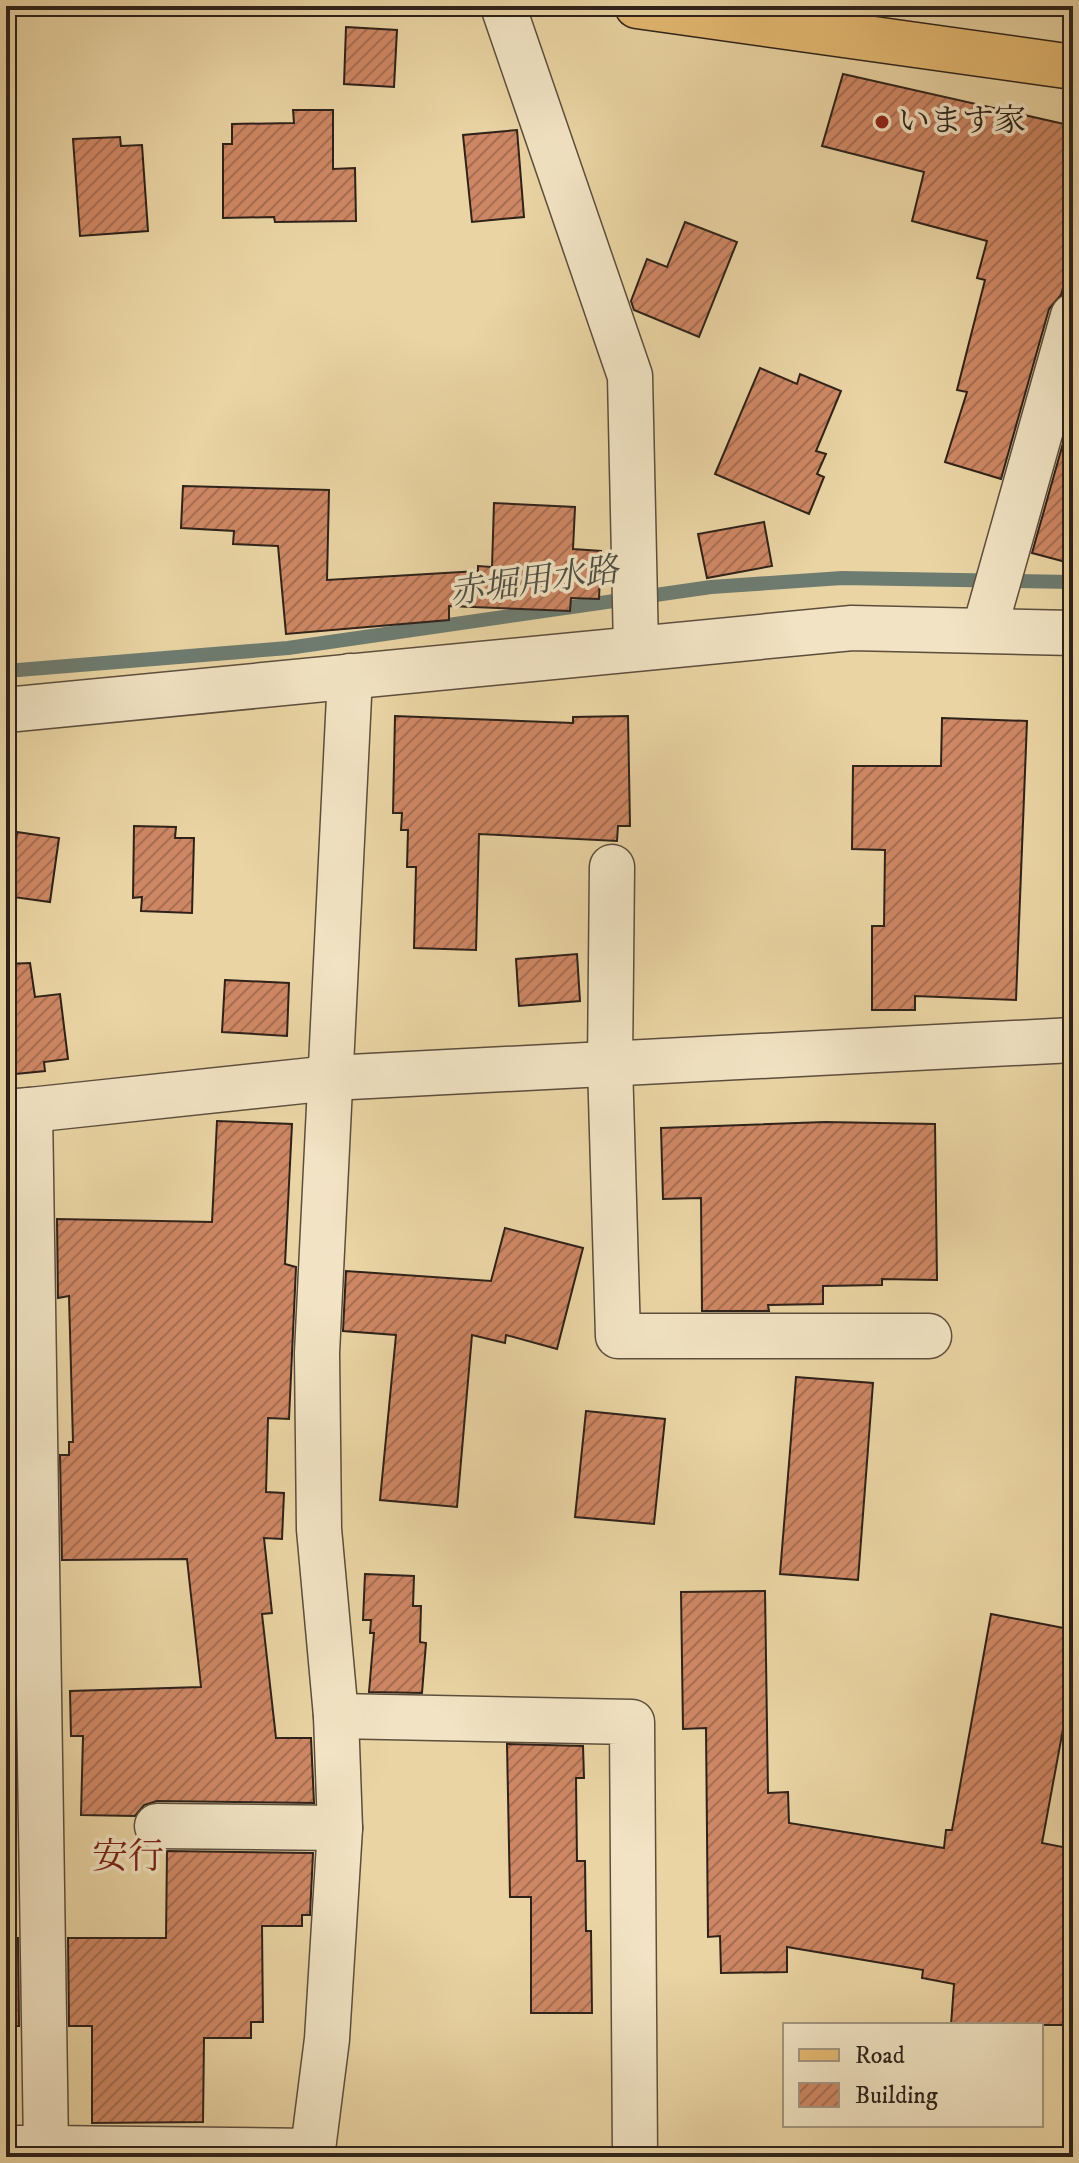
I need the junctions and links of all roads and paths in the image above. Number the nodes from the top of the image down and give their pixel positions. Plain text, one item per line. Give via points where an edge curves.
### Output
1 (503, 6) edge
2 (649, 7) edge
3 (1073, 67) edge
4 (1073, 316) edge
5 (985, 628) junction
6 (1073, 633) edge
7 (636, 639) junction
8 (350, 676) junction
9 (6, 710) edge
10 (612, 867) dead end
11 (1073, 1040) edge
12 (610, 1064) junction
13 (331, 1078) junction
14 (18, 1111) edge
15 (929, 1336) dead end
16 (20, 1421) edge
17 (336, 1716) junction
18 (157, 1826) dead end
19 (340, 1828) junction
20 (26, 2148) edge
21 (312, 2154) edge
22 (635, 2157) edge

1 - 7 street via 630,376
2 - 3 main road
4 - 5 street
5 - 6 street
5 - 7 street via 852,628
7 - 8 street
8 - 9 street
8 - 13 street
10 - 12 street
11 - 12 street
12 - 13 street
12 - 15 street via 618,1336
13 - 14 street
13 - 17 street via 317,1353 319,1529
14 - 16 street
16 - 20 street
17 - 19 street
17 - 22 street via 632,1722
18 - 19 street
19 - 21 street via 327,2039
20 - 21 street

